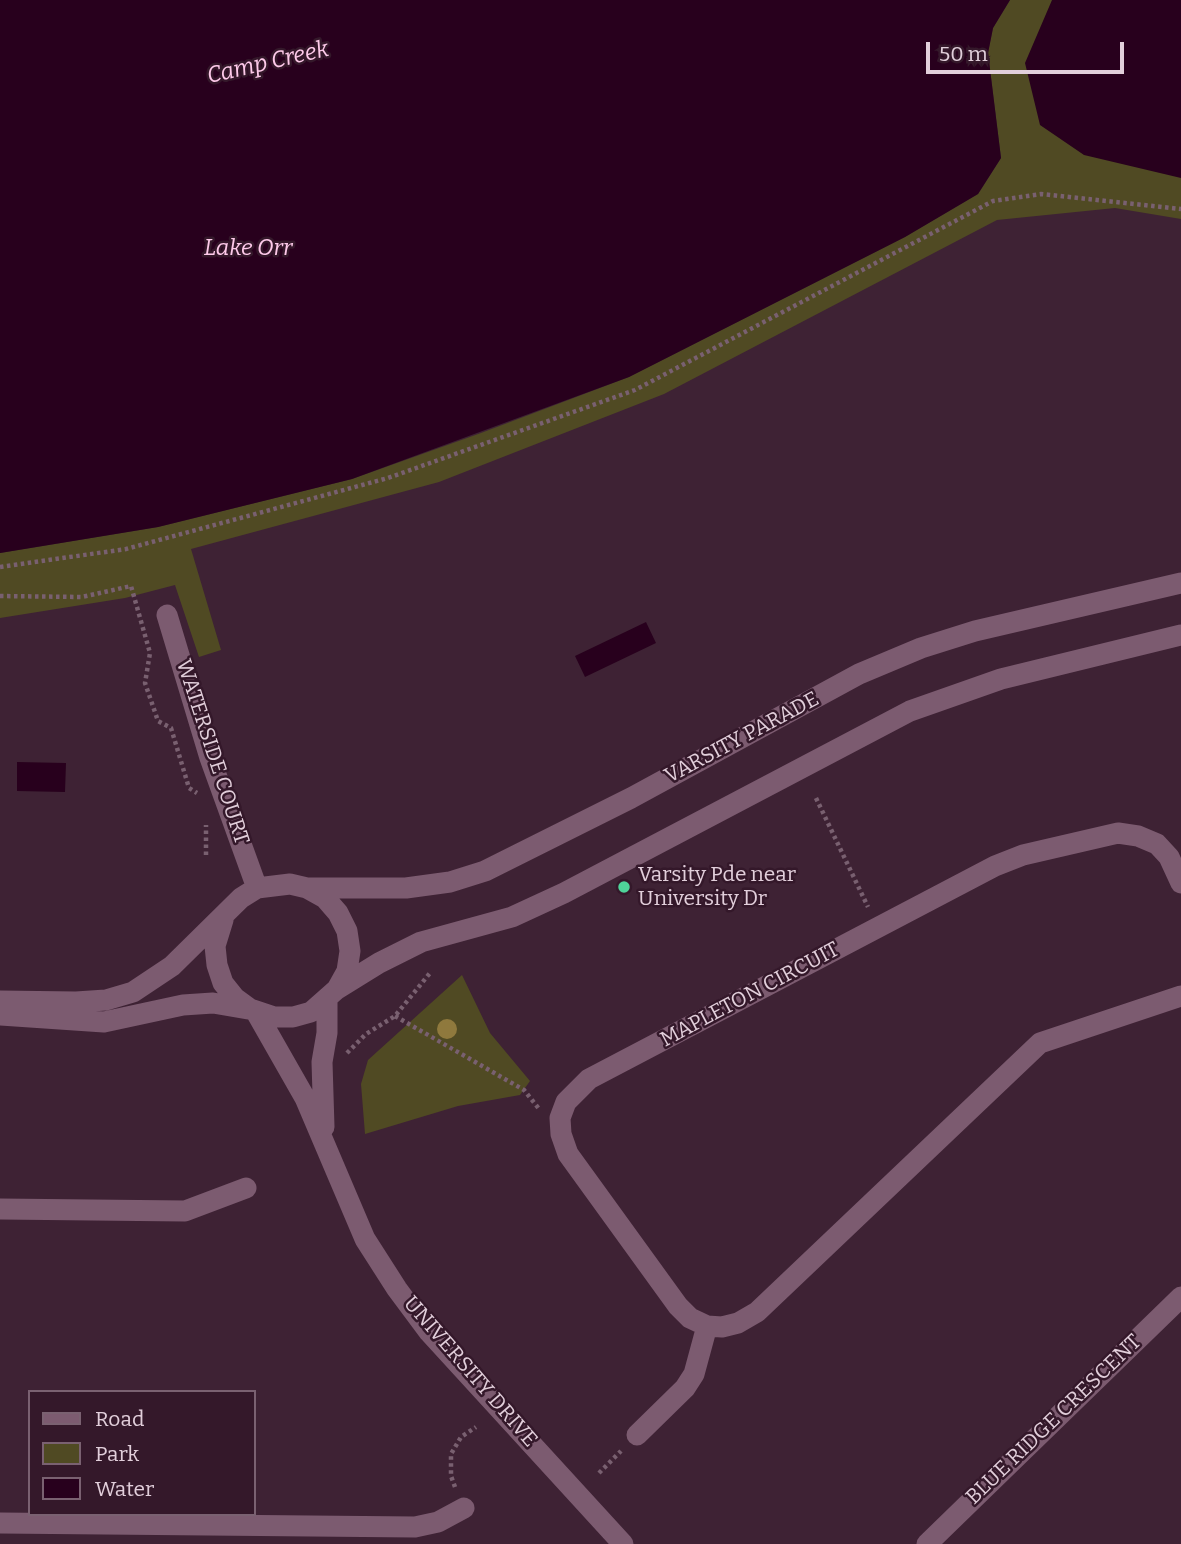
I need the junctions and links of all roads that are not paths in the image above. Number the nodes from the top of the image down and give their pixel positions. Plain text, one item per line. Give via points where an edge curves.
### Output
1 (1181, 583) edge
2 (167, 615) dead end
3 (1181, 635) edge
4 (1181, 883) edge
5 (257, 888) junction
6 (307, 888) junction
7 (228, 911) junction
8 (332, 995) junction
9 (1181, 996) edge
10 (0, 1001) edge
11 (253, 1011) junction
12 (0, 1015) edge
13 (326, 1143) junction
14 (246, 1188) dead end
15 (0, 1209) edge
16 (1181, 1297) edge
17 (707, 1326) junction
18 (637, 1436) road end
19 (464, 1508) road end
20 (0, 1523) edge
21 (623, 1544) edge
22 (926, 1544) edge

1 - 6 street, VARSITY PARADE via 921,648 859,674 485,871 406,888
2 - 5 street, WATERSIDE COURT via 210,758
3 - 8 street via 1001,678 910,711 564,893 512,917 421,942
4 - 17 street, MAPLETON CIRCUIT via 1169,857 1157,844 1138,836 1118,833 1023,855 589,1079 566,1102 560,1118 568,1154 678,1306
5 - 6 street, VARSITY PARADE via 273,884
5 - 7 street
6 - 8 street via 325,898 347,931 347,971
7 - 10 street via 172,966 133,992 106,1000
7 - 11 street via 215,946 216,965 229,990
8 - 11 street via 311,1012 293,1017
8 - 13 street, UNIVERSITY DRIVE via 322,1062
9 - 17 street via 1040,1043 757,1312 738,1323
11 - 12 street via 213,1003 183,1005 104,1022
11 - 13 street, UNIVERSITY DRIVE via 306,1098
13 - 21 street, UNIVERSITY DRIVE via 365,1239 429,1332
14 - 15 street via 185,1211
16 - 22 street, BLUE RIDGE CRESCENT
17 - 18 street via 694,1374
19 - 20 street via 438,1522 415,1527

